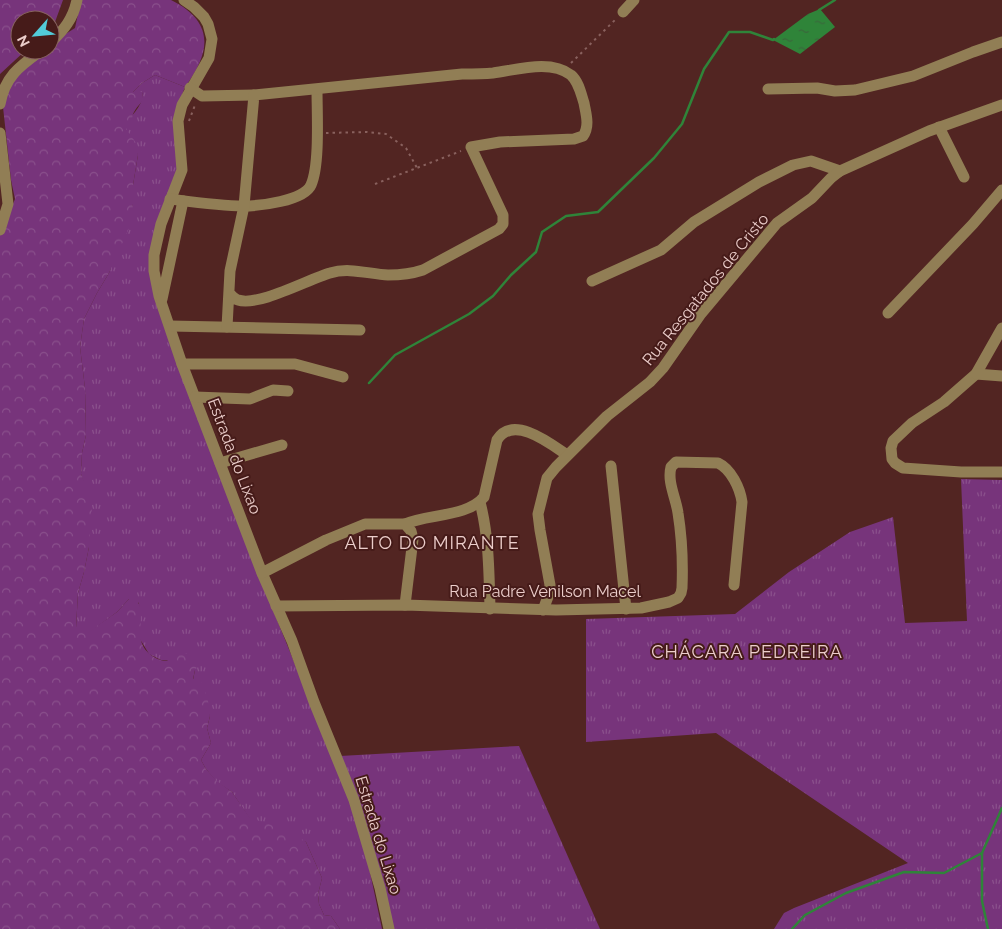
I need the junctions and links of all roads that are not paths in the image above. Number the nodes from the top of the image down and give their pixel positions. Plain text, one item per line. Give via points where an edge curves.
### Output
1 (77, 0) edge
2 (184, 0) edge
3 (634, 0) edge
4 (623, 12) road end
5 (60, 33) edge
6 (1002, 42) edge
7 (30, 60) edge
8 (190, 88) junction
9 (768, 89) dead end
10 (317, 90) junction
11 (254, 95) junction
12 (0, 104) edge
13 (1002, 105) edge
14 (939, 127) junction
15 (0, 133) edge
16 (840, 171) junction
17 (964, 177) dead end
18 (1002, 190) edge
19 (170, 199) junction
20 (182, 201) junction
21 (244, 206) junction
22 (0, 230) edge
23 (592, 281) dead end
24 (229, 293) junction
25 (161, 304) junction
26 (888, 313) dead end
27 (170, 326) junction
28 (227, 327) junction
29 (1002, 328) edge
30 (360, 330) dead end
31 (182, 364) junction
32 (976, 374) junction
33 (1002, 376) edge
34 (343, 377) dead end
35 (288, 391) dead end
36 (195, 397) junction
37 (282, 445) dead end
38 (567, 455) junction
39 (220, 463) junction
40 (611, 466) dead end
41 (1002, 472) edge
42 (480, 502) junction
43 (405, 524) junction
44 (262, 574) junction
45 (734, 585) dead end
46 (405, 605) junction
47 (276, 606) junction
48 (490, 609) junction
49 (626, 609) junction
50 (543, 610) junction
51 (389, 929) edge

1 - 5 street via 68,25
2 - 8 street, Estrada do Lixao via 204,17 212,39 209,58
3 - 4 street
6 - 9 street via 913,76 855,90
7 - 12 street via 10,76
8 - 11 street via 202,96
8 - 19 street, Estrada do Lixao via 178,121 182,170
10 - 11 street
10 - 21 street via 317,134 311,185 307,191 288,200
10 - 24 street via 539,67 573,76 580,90 587,126 583,136 574,139 471,146 503,215 503,224 423,270 386,275 339,271 248,301 240,301
11 - 21 street
13 - 14 street, Rua Resgatados de Cristo
14 - 16 street, Rua Resgatados de Cristo
14 - 17 street
15 - 22 street via 8,198
16 - 23 street via 811,161 793,164 694,222 661,250
16 - 38 street, Rua Resgatados de Cristo via 812,198 777,223 695,322 663,368 606,416
18 - 26 street
19 - 20 street
19 - 25 street, Estrada do Lixao via 154,255
20 - 21 street
20 - 25 street
21 - 24 street via 230,271
24 - 28 street
25 - 27 street, Estrada do Lixao
27 - 28 street
27 - 31 street, Estrada do Lixao
28 - 30 street
29 - 32 street
31 - 34 street via 295,364
31 - 36 street, Estrada do Lixao
32 - 33 street
32 - 41 street via 944,402 901,432 893,441 892,459 903,468
35 - 36 street via 272,390 250,400
36 - 39 street, Estrada do Lixao
37 - 39 street
38 - 42 street via 533,434 505,430 497,440 484,497
38 - 50 street, Rua Resgatados de Cristo via 547,478 538,514 550,585
39 - 44 street, Estrada do Lixao
40 - 49 street
42 - 43 street
42 - 48 street via 488,541
43 - 44 street via 365,524 326,540
43 - 46 street via 413,539
44 - 47 street, Estrada do Lixao
45 - 49 street, Rua Padre Venilson Macel via 742,502 737,484 718,463 676,462 671,467 670,478 682,542 681,594 659,606
46 - 47 street, Rua Padre Venilson Macel
46 - 48 street, Rua Padre Venilson Macel
47 - 51 street, Estrada do Lixao via 354,800
48 - 50 street, Rua Padre Venilson Macel
49 - 50 street, Rua Padre Venilson Macel

